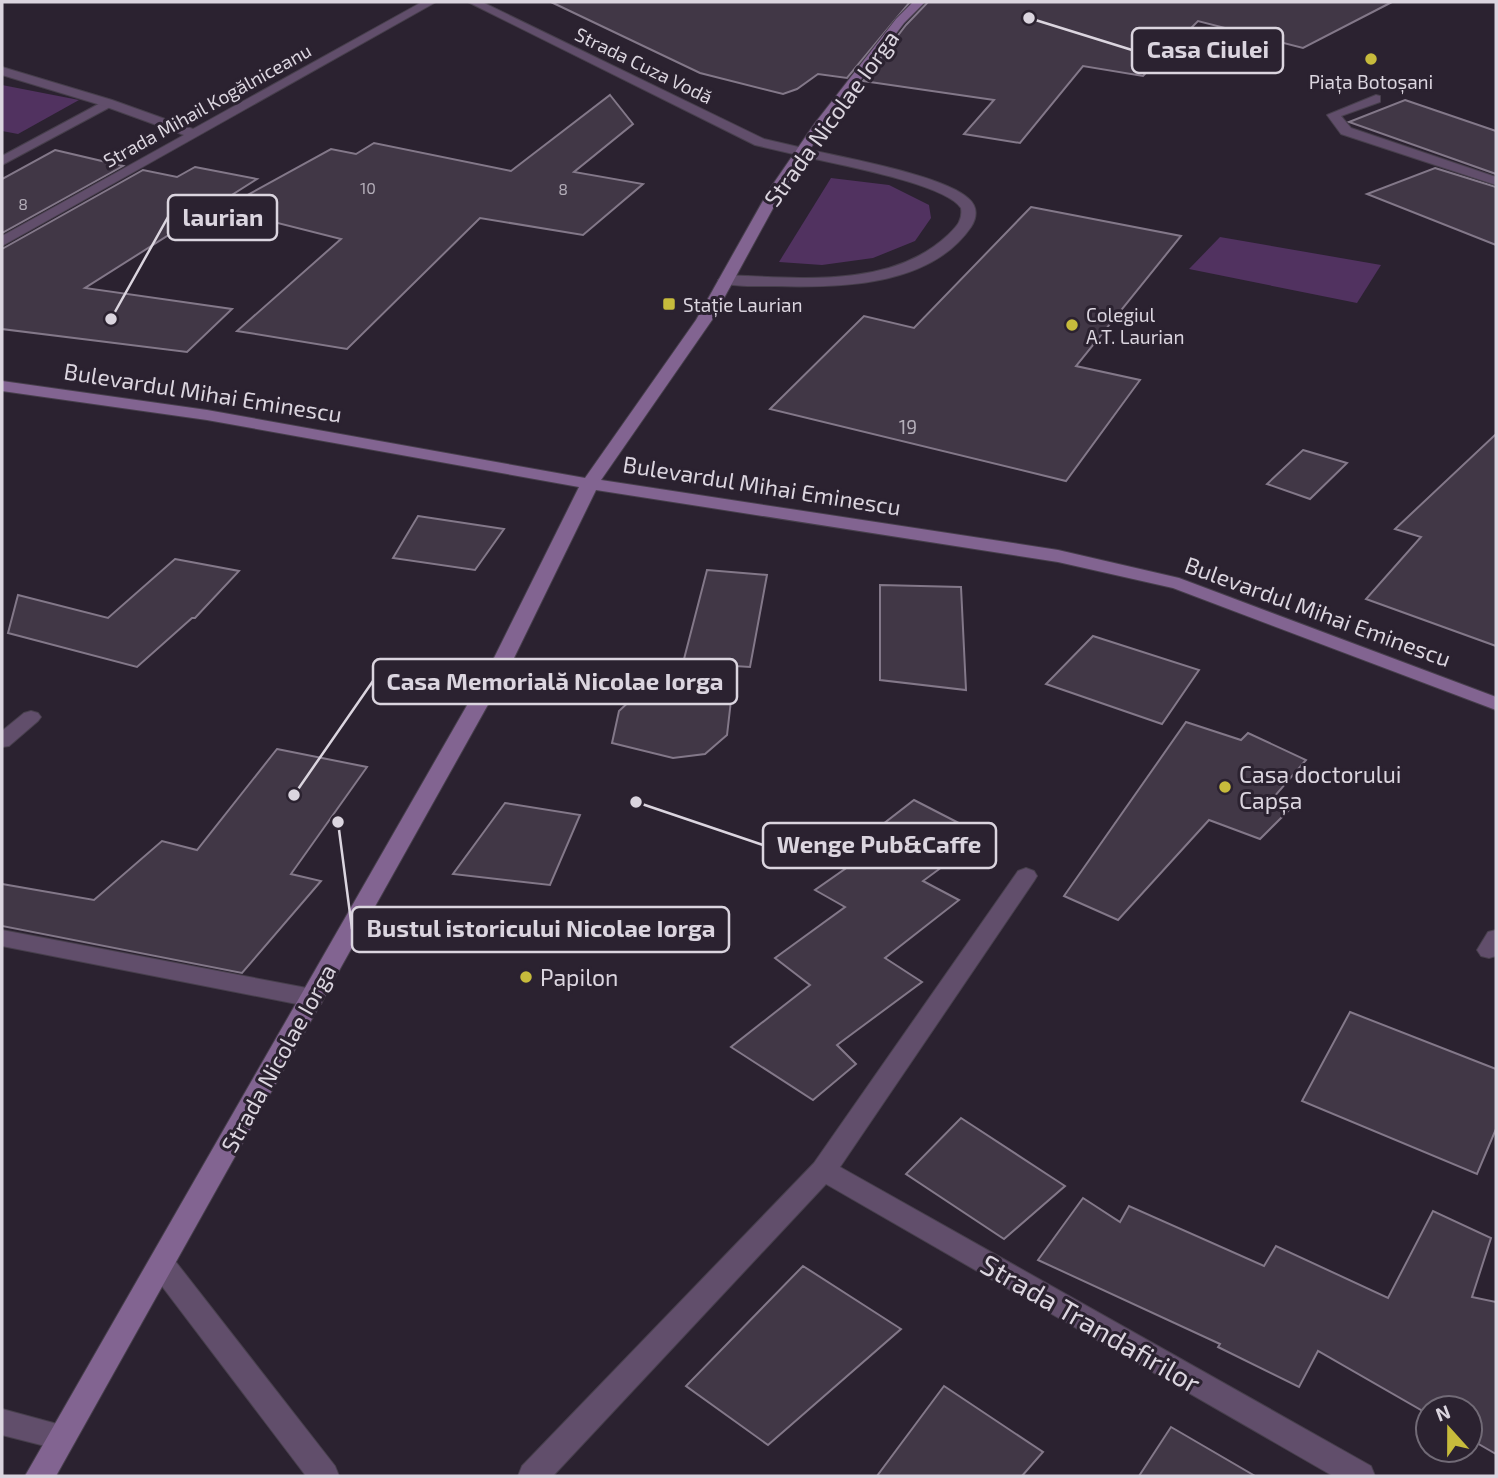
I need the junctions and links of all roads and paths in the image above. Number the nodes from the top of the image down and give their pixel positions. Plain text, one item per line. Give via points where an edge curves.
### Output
1 (430, 2) edge
2 (474, 2) edge
3 (919, 2) edge
4 (2, 71) edge
5 (1376, 99) dead end
6 (108, 103) junction
7 (194, 134) junction
8 (802, 152) junction
9 (2, 161) edge
10 (1496, 181) edge
11 (2, 242) edge
12 (726, 280) junction
13 (2, 386) edge
14 (590, 484) junction
15 (1496, 704) edge
16 (31, 717) dead end
17 (2, 741) edge
18 (1026, 876) dead end
19 (2, 938) edge
20 (312, 998) junction
21 (823, 1170) junction
22 (162, 1265) junction
23 (2, 1423) edge
24 (61, 1437) junction
25 (40, 1476) edge
26 (324, 1476) edge
27 (533, 1476) edge
28 (1360, 1476) edge

1 - 7 street, Strada Mihail Kogălniceanu
2 - 8 street, Strada Cuza Vodă via 727,127 760,142
3 - 8 main road, Strada Nicolae Iorga via 851,83
4 - 6 street
5 - 10 street via 1334,115 1337,123 1346,131
6 - 7 street
6 - 9 street
7 - 11 street, Strada Mihail Kogălniceanu
8 - 12 main road, Strada Nicolae Iorga
8 - 12 street, Strada Cuza Vodă via 944,189 966,202 970,210 967,222 943,250 891,271 806,282
12 - 14 main road, Strada Nicolae Iorga via 704,320
13 - 14 main road, Bulevardul Mihai Eminescu via 207,415
14 - 15 main road, Bulevardul Mihai Eminescu via 1058,556 1179,583
14 - 20 main road, Strada Nicolae Iorga via 503,660
16 - 17 street
18 - 21 street
19 - 20 street
20 - 22 main road, Strada Nicolae Iorga
21 - 27 street
21 - 28 street, Strada Trandafirilor
22 - 24 main road, Strada Nicolae Iorga
22 - 26 street
23 - 24 street
24 - 25 main road, Strada Nicolae Iorga

